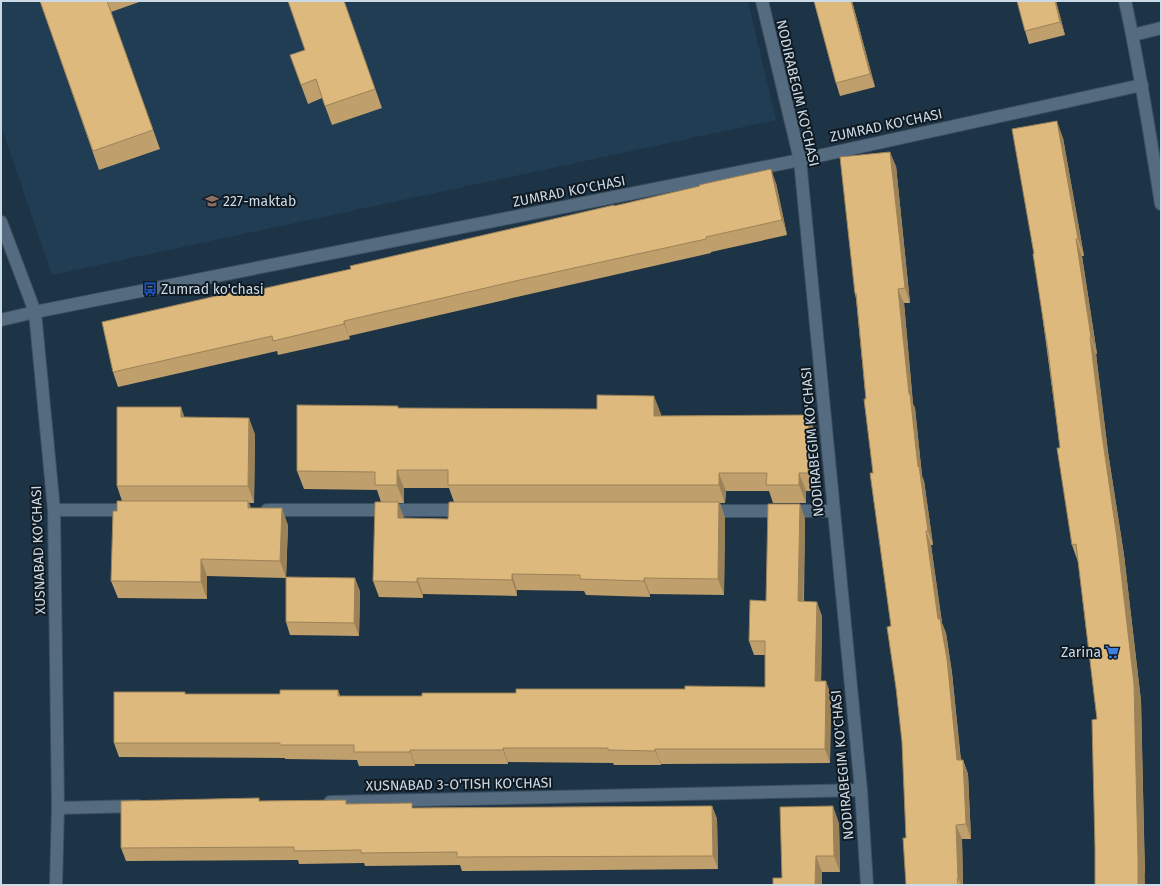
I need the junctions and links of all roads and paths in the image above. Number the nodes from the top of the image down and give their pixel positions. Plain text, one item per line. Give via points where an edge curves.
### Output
1 (762, 1) edge
2 (1125, 1) edge
3 (1161, 28) edge
4 (1133, 34) junction
5 (1142, 85) junction
6 (800, 160) junction
7 (1161, 204) edge
8 (1, 222) edge
9 (35, 312) junction
10 (1, 320) edge
11 (54, 510) junction
12 (142, 510) edge
13 (253, 510) edge
14 (476, 510) edge
15 (698, 511) edge
16 (833, 511) junction
17 (861, 790) junction
18 (320, 802) edge
19 (153, 806) edge
20 (58, 808) junction
21 (56, 885) edge
22 (867, 885) edge

1 - 6 street, NODIRABEGIM KO'CHASI
2 - 4 street
3 - 4 street
4 - 5 street
5 - 6 street, ZUMRAD KO'CHASI
5 - 7 street
6 - 9 street, ZUMRAD KO'CHASI
6 - 16 street, NODIRABEGIM KO'CHASI
8 - 9 street, XUSNABAD KO'CHASI
9 - 10 street, ZUMRAD KO'CHASI
9 - 11 street, XUSNABAD KO'CHASI
11 - 12 street
11 - 20 street, XUSNABAD KO'CHASI
13 - 14 street
15 - 16 street
16 - 17 street, NODIRABEGIM KO'CHASI
17 - 18 street, XUSNABAD 3-O'TISH KO'CHASI
17 - 22 street, NODIRABEGIM KO'CHASI
19 - 20 street
20 - 21 street, XUSNABAD KO'CHASI

